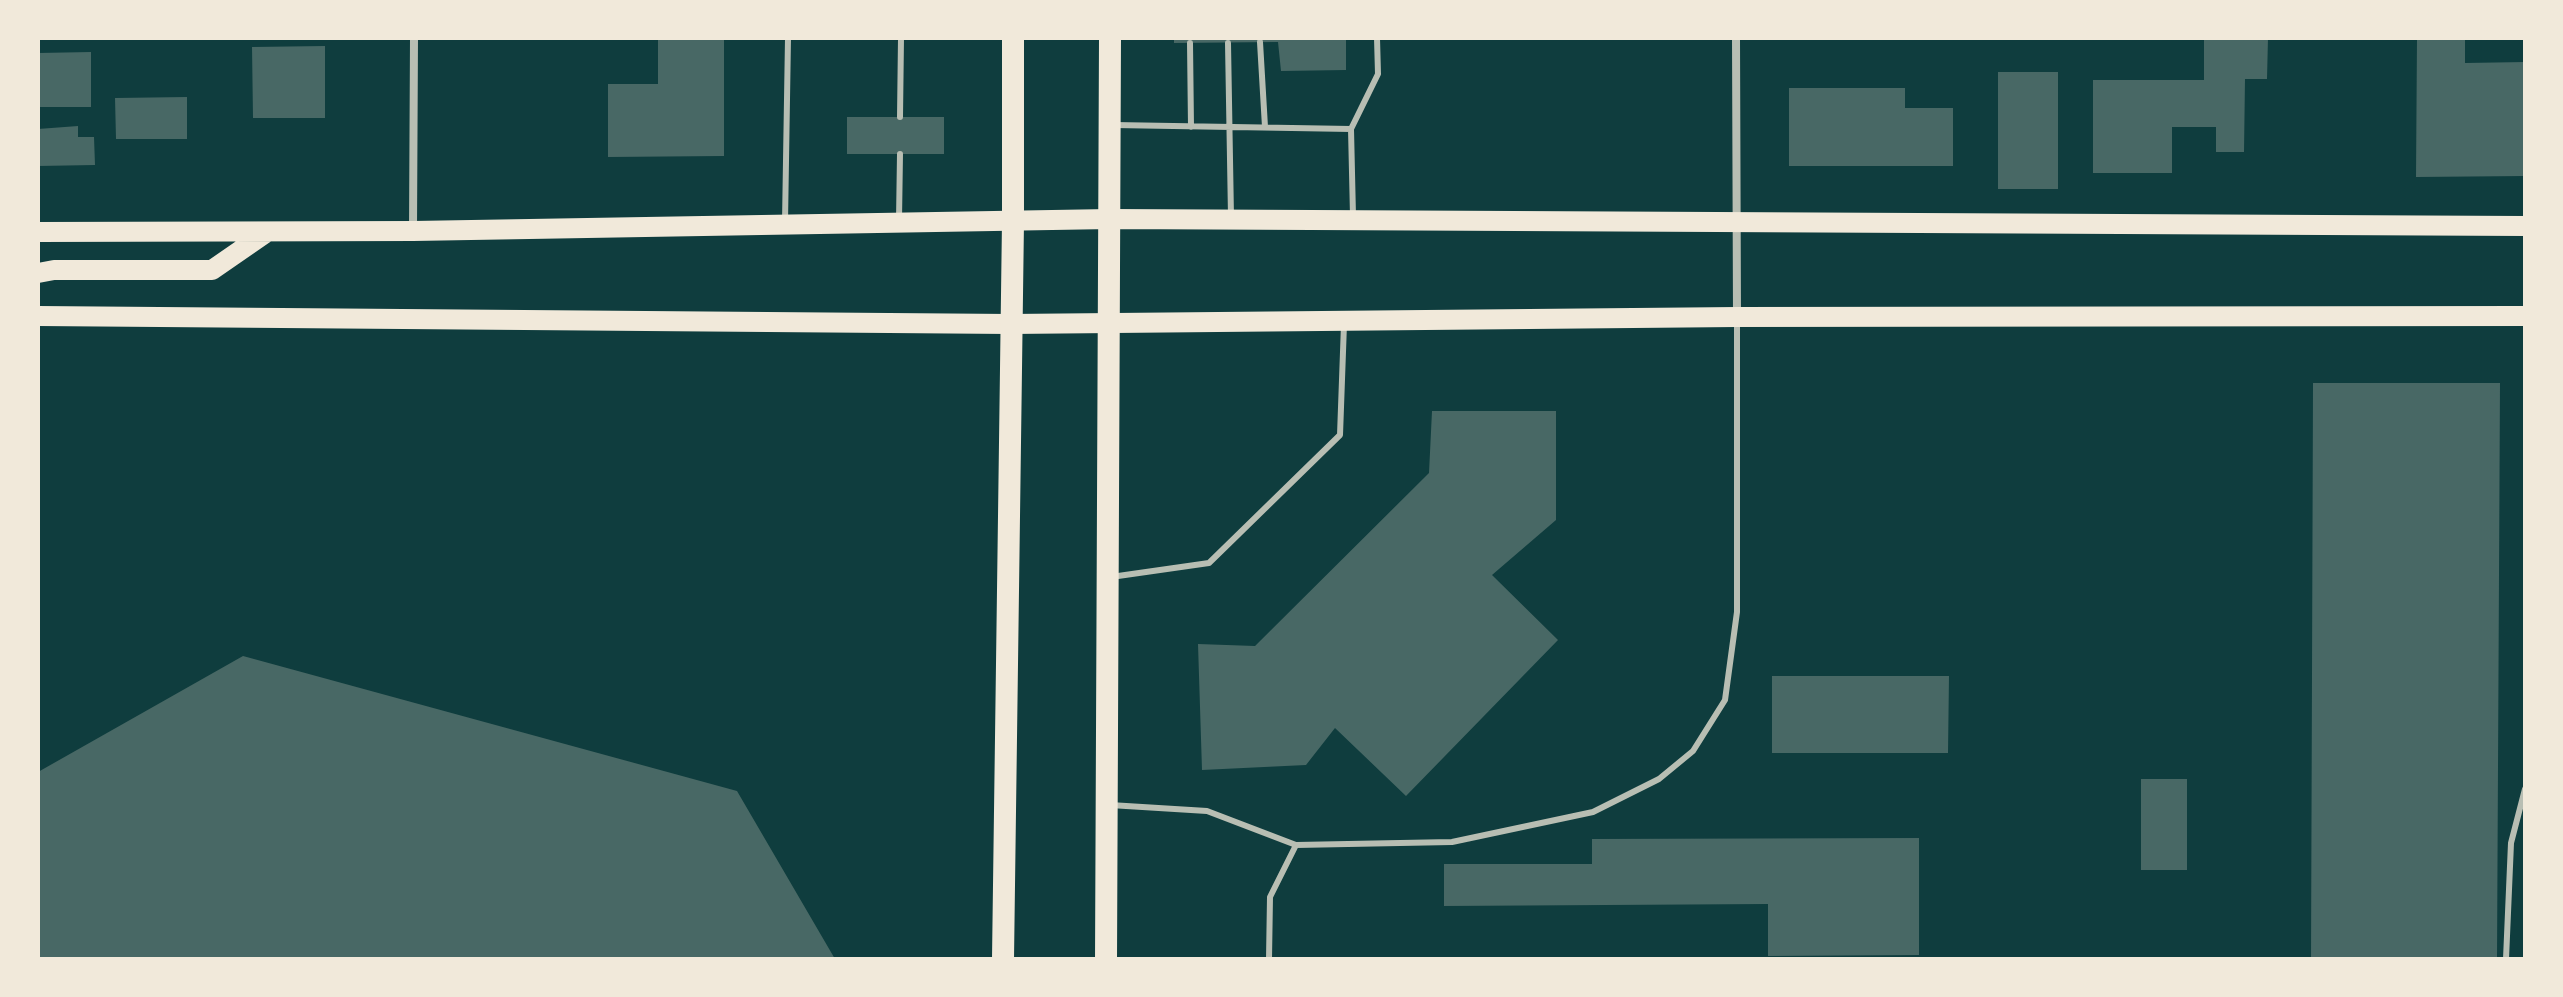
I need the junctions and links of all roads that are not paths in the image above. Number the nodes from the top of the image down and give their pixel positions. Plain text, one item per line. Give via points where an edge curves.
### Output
1 (414, 38) edge
2 (788, 38) edge
3 (901, 38) edge
4 (1013, 38) edge
5 (1110, 38) edge
6 (1377, 38) edge
7 (1736, 38) edge
8 (1260, 42) dead end
9 (1190, 43) dead end
10 (1228, 43) dead end
11 (900, 117) dead end
12 (1110, 125) junction
13 (1191, 127) junction
14 (1265, 127) junction
15 (1230, 128) junction
16 (1351, 129) junction
17 (900, 154) dead end
18 (1110, 219) junction
19 (1353, 220) junction
20 (1013, 221) junction
21 (1231, 221) junction
22 (899, 223) junction
23 (1738, 223) junction
24 (785, 225) junction
25 (2525, 226) edge
26 (413, 231) junction
27 (38, 232) edge
28 (267, 232) junction
29 (38, 273) edge
30 (38, 316) edge
31 (2525, 316) edge
32 (1737, 317) junction
33 (1344, 321) junction
34 (1109, 322) junction
35 (1010, 324) junction
36 (1108, 578) junction
37 (2525, 789) edge
38 (1107, 804) junction
39 (1296, 845) junction
40 (1003, 959) edge
41 (1106, 959) edge
42 (1269, 959) edge
43 (2506, 959) edge

1 - 26 street
2 - 24 lane
3 - 11 lane
4 - 20 highway
5 - 12 highway
6 - 16 lane via 1378,74
7 - 23 street
8 - 14 lane
9 - 13 lane
10 - 15 lane
12 - 13 lane
12 - 18 highway
13 - 15 lane
14 - 15 lane
14 - 16 lane
15 - 21 lane
16 - 19 lane
17 - 22 lane
18 - 20 main road
18 - 21 main road
18 - 34 highway
19 - 21 main road
19 - 23 main road
20 - 22 main road
20 - 35 highway
22 - 24 main road
23 - 25 main road
23 - 32 street
24 - 26 main road
26 - 28 main road
27 - 28 main road
28 - 29 main road via 212,270
30 - 35 main road
31 - 32 main road
32 - 33 main road
32 - 39 lane via 1737,612 1725,700 1693,751 1659,779 1593,812 1452,842
33 - 34 main road
33 - 36 lane via 1340,435 1209,563
34 - 35 main road
34 - 36 highway
35 - 40 highway
36 - 38 highway
37 - 43 lane via 2511,843
38 - 39 lane via 1207,811
38 - 41 highway
39 - 42 lane via 1270,897

